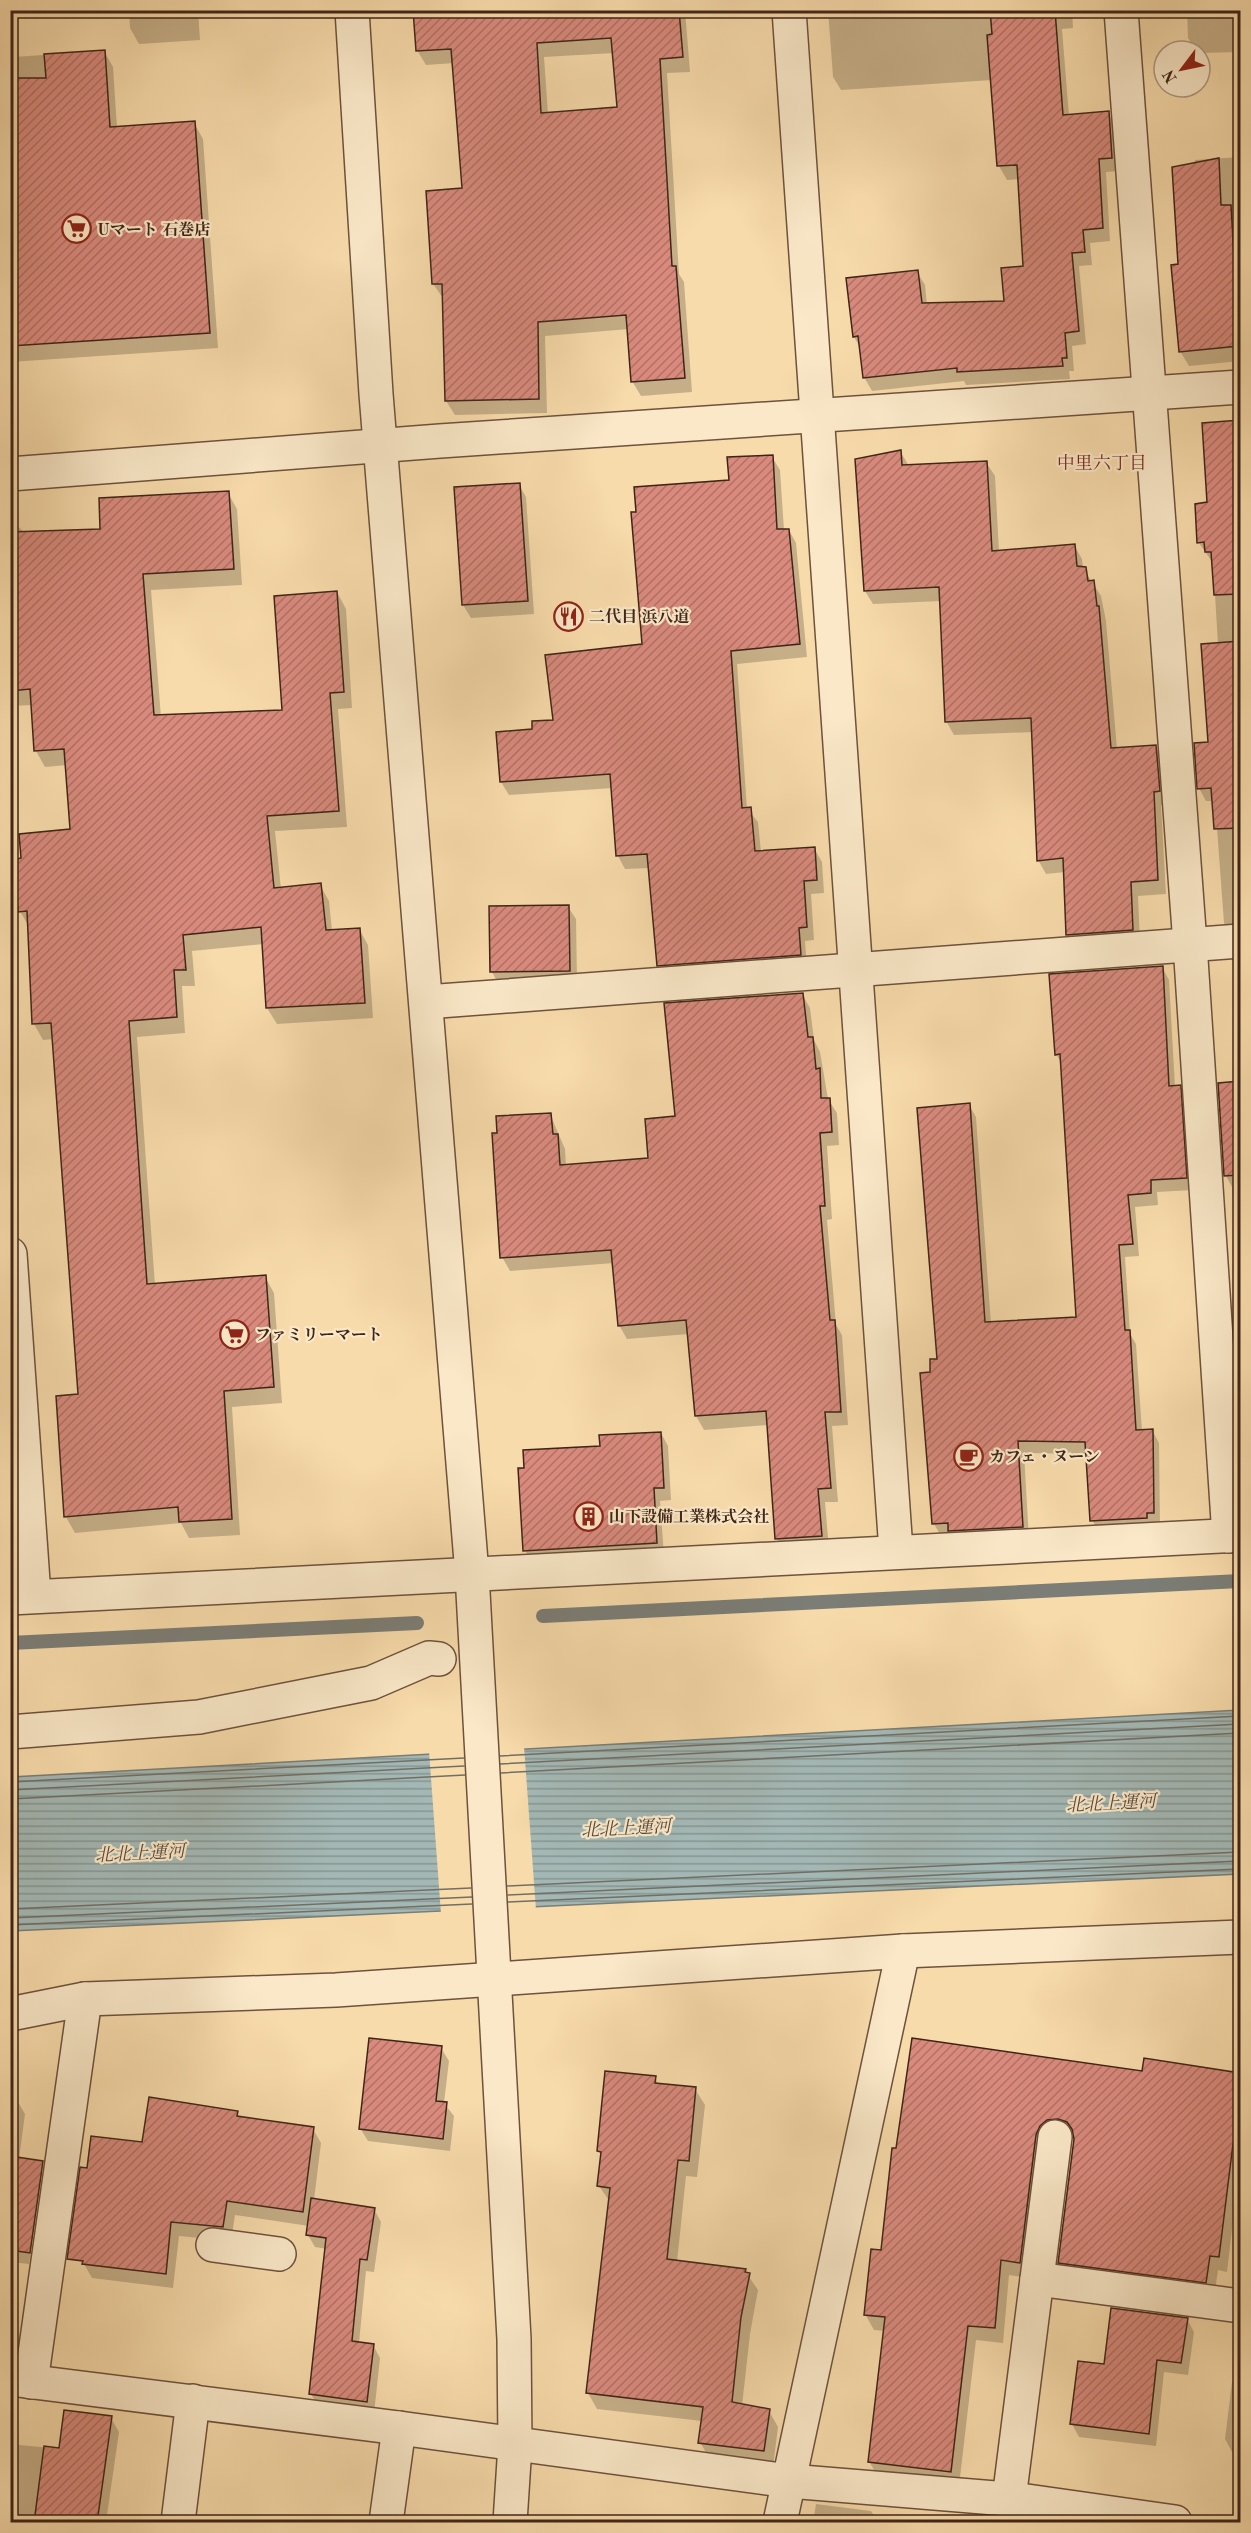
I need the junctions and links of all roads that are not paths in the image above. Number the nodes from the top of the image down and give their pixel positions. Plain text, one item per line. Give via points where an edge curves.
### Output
1 (352, 10) edge
2 (789, 10) edge
3 (1121, 10) edge
4 (1240, 387) edge
5 (1149, 393) junction
6 (817, 415) junction
7 (381, 446) junction
8 (10, 474) edge
9 (1240, 941) edge
10 (1190, 944) junction
11 (854, 970) junction
12 (426, 1002) junction
13 (10, 1254) edge
14 (1235, 1535) edge
15 (896, 1551) junction
16 (472, 1574) junction
17 (22, 1597) edge
18 (439, 1659) dead end
19 (10, 1732) edge
20 (1240, 1937) edge
21 (903, 1952) junction
22 (496, 1979) junction
23 (86, 1999) junction
24 (10, 2014) edge
25 (1054, 2137) dead end
26 (213, 2245) dead end
27 (279, 2254) dead end
28 (1036, 2279) junction
29 (1240, 2306) edge
30 (21, 2381) edge
31 (193, 2401) junction
32 (399, 2427) junction
33 (515, 2445) junction
34 (789, 2481) junction
35 (1015, 2507) edge
36 (178, 2523) edge
37 (386, 2523) edge
38 (510, 2523) edge
39 (780, 2523) edge
40 (1175, 2523) edge

1 - 7 street
2 - 6 street
3 - 5 street
4 - 5 street
5 - 6 street
5 - 10 street
6 - 7 street
6 - 11 street
7 - 8 street
7 - 12 street
9 - 10 street
10 - 11 street
10 - 14 street
11 - 12 street
11 - 15 street
12 - 16 street
13 - 17 street
14 - 15 street
15 - 16 street
16 - 17 street
16 - 22 street
18 - 19 street via 429,1658 371,1683 199,1717
20 - 21 street
21 - 22 street
21 - 34 street
22 - 23 street via 325,1991
22 - 33 street via 514,2338
23 - 24 street
23 - 30 street
25 - 28 street
26 - 27 street
28 - 29 street
28 - 35 street
30 - 31 street
31 - 32 street
31 - 36 street
32 - 33 street
32 - 37 street
33 - 34 street
33 - 38 street
34 - 35 street
34 - 39 street
35 - 40 street

